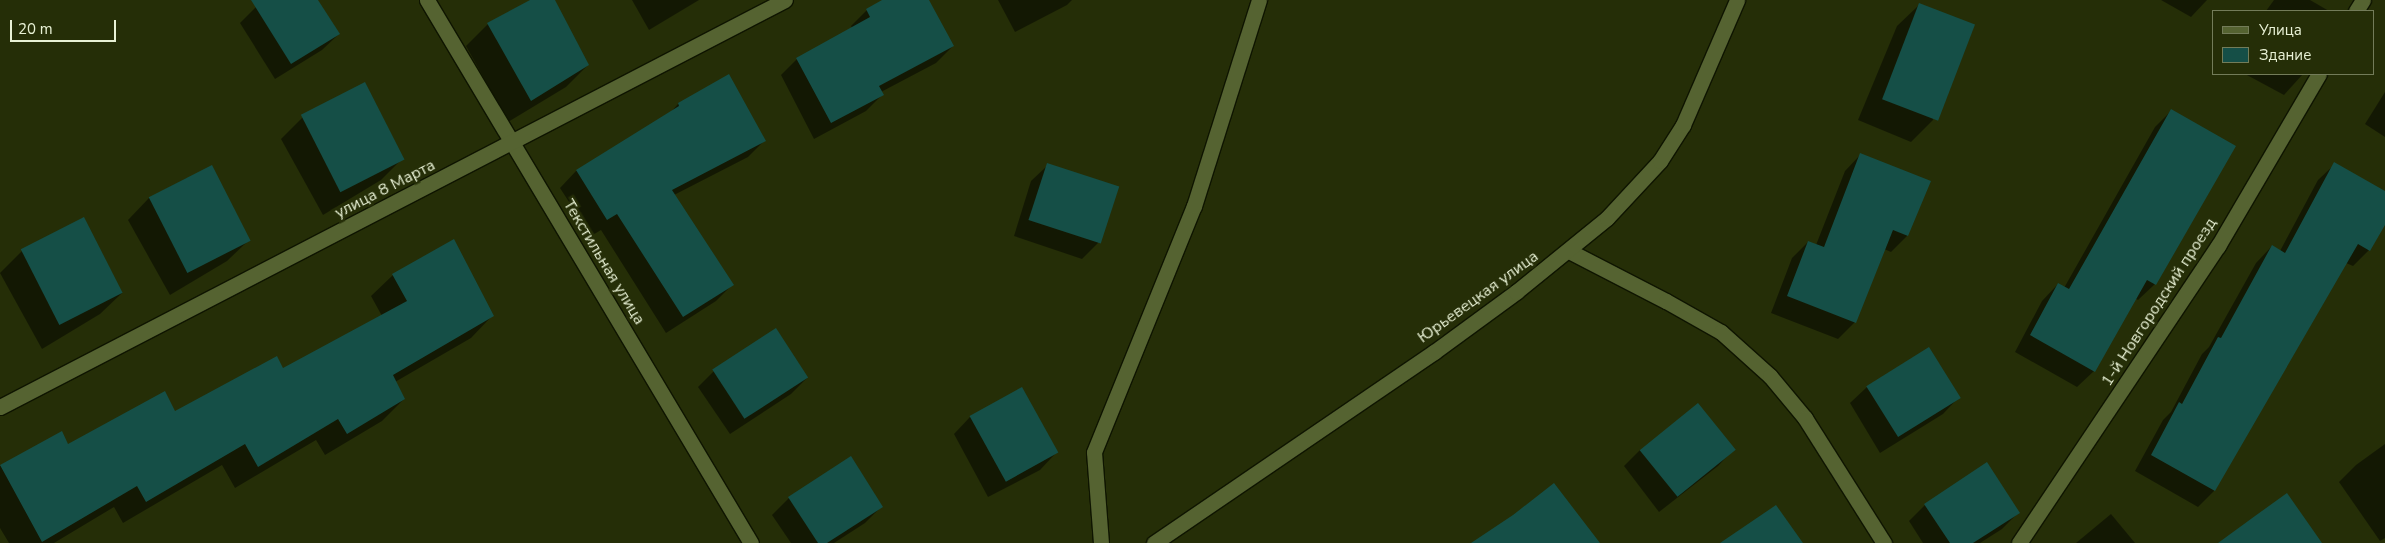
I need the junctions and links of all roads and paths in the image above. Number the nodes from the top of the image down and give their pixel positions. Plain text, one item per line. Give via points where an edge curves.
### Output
1 (427, 0) edge
2 (785, 0) edge
3 (1259, 0) edge
4 (1738, 0) edge
5 (2319, 75) edge
6 (513, 143) junction
7 (1569, 251) junction
8 (0, 408) edge
9 (751, 543) edge
10 (1101, 543) edge
11 (1154, 543) edge
12 (1884, 543) edge
13 (2019, 543) edge

1 - 6 street, Текстильная улица
2 - 6 street, улица 8 Марта
3 - 10 street via 1194,206 1094,452
4 - 7 street, Юрьевецкая улица via 1683,125 1660,161 1621,204
5 - 13 street, 1-й Новгородский проезд via 2218,246
6 - 8 street, улица 8 Марта
6 - 9 street, Текстильная улица
7 - 11 street, Юрьевецкая улица via 1434,352
7 - 12 street via 1721,332 1770,376 1805,418

